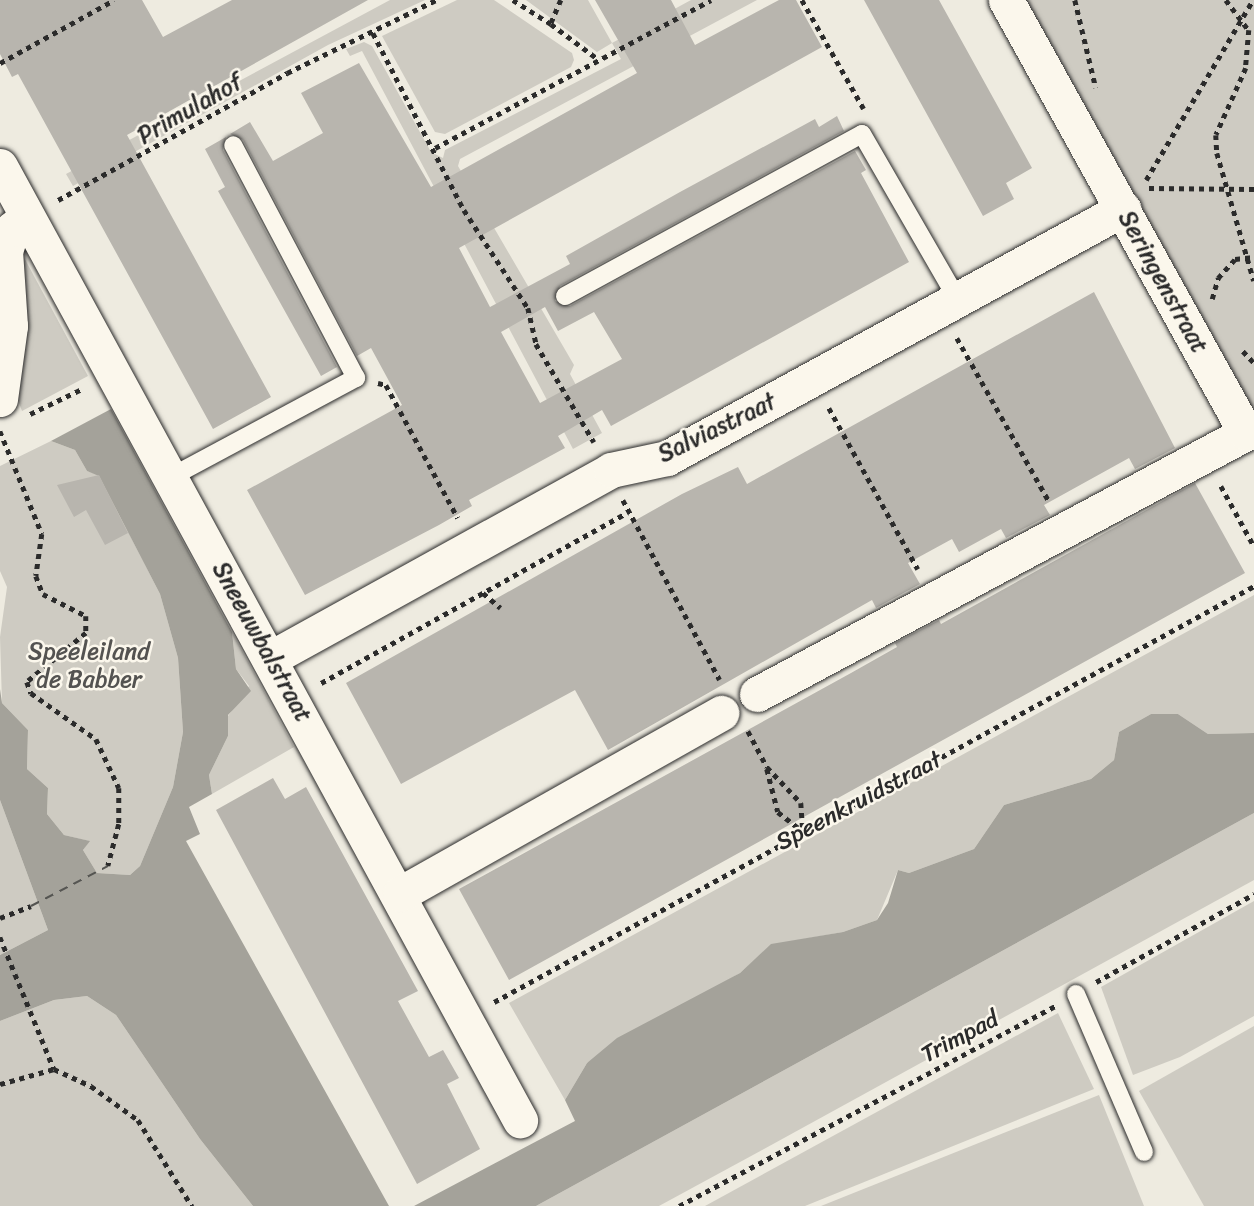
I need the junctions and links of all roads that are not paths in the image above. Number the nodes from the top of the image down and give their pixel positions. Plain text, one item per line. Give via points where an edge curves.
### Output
1 (1006, 0) edge
2 (233, 145) dead end
3 (0, 166) edge
4 (1123, 209) junction
5 (27, 217) junction
6 (565, 296) dead end
7 (949, 305) junction
8 (11, 408) edge
9 (171, 477) junction
10 (271, 658) junction
11 (400, 894) junction
12 (1076, 994) road end
13 (520, 1120) dead end
14 (1144, 1152) dead end

1 - 4 street, Seringenstraat
2 - 9 lane via 356,378
3 - 5 street, Sneeuwbalstraat
4 - 7 street, Salviastraat
4 - 11 street, Seringenstraat via 1246,433 933,597
5 - 8 street via 12,229 5,251
5 - 9 street, Sneeuwbalstraat
6 - 7 lane via 862,134
7 - 10 street, Salviastraat via 667,458 611,470
9 - 10 street, Sneeuwbalstraat
10 - 11 street, Sneeuwbalstraat
11 - 13 street, Sneeuwbalstraat
12 - 14 lane

